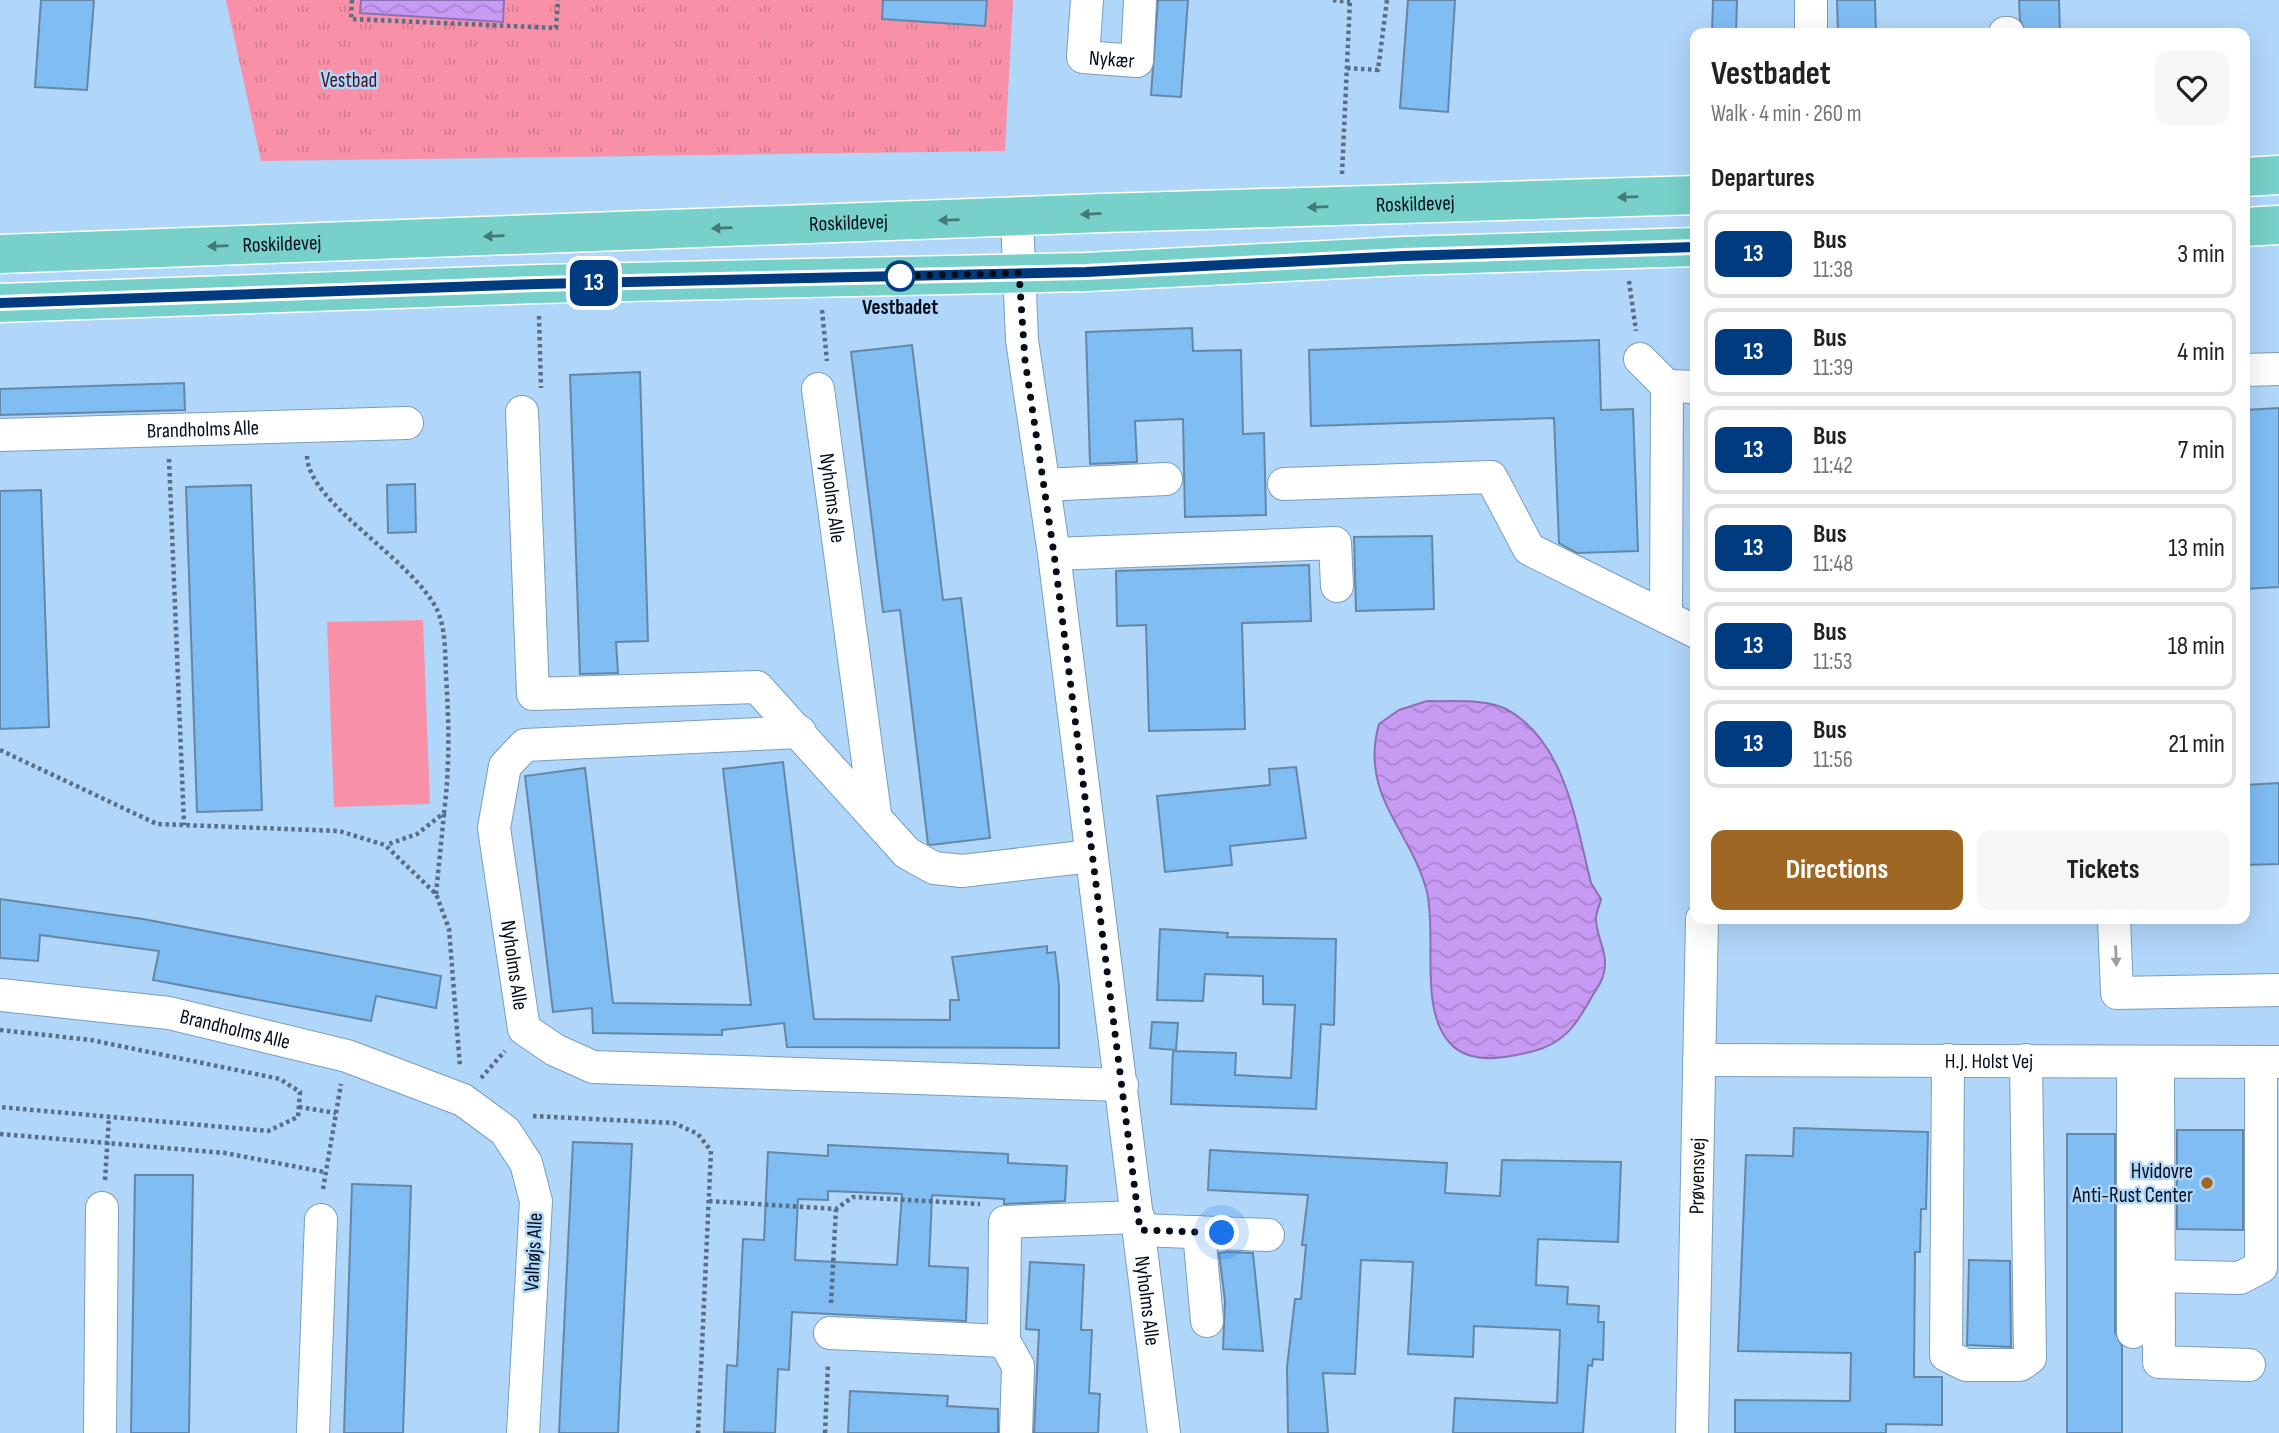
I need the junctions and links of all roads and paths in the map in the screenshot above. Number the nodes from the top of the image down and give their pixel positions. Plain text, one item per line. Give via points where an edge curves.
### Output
1 (352, 0) edge
2 (558, 0) edge
3 (1087, 0) edge
4 (1140, 0) edge
5 (1333, 0) edge
6 (1387, 0) edge
7 (1811, 0) edge
8 (1350, 1) edge
9 (1811, 28) edge
10 (1347, 68) junction
11 (2279, 175) edge
12 (2250, 177) edge
13 (1690, 195) edge
14 (1341, 206) junction
15 (1017, 217) junction
16 (2279, 225) edge
17 (2250, 227) edge
18 (1690, 247) edge
19 (1625, 249) junction
20 (0, 254) edge
21 (1019, 273) junction
22 (819, 278) junction
23 (538, 284) junction
24 (0, 303) edge
25 (1640, 359) joint
26 (2279, 369) edge
27 (2250, 370) edge
28 (1682, 386) edge
29 (818, 389) joint
30 (522, 412) joint
31 (407, 423) dead end
32 (306, 426) junction
33 (167, 430) junction
34 (0, 435) edge
35 (1166, 479) dead end
36 (1284, 484) dead end
37 (1044, 485) junction
38 (1054, 554) junction
39 (1337, 586) dead end
40 (1666, 617) junction
41 (1690, 629) edge
42 (800, 732) junction
43 (0, 750) edge
44 (444, 813) junction
45 (875, 814) junction
46 (184, 825) junction
47 (385, 845) junction
48 (1091, 856) junction
49 (436, 894) junction
50 (1702, 924) edge
51 (2114, 924) edge
52 (2279, 989) edge
53 (0, 995) edge
54 (524, 1029) junction
55 (0, 1030) edge
56 (347, 1056) junction
57 (1699, 1060) junction
58 (1948, 1060) junction
59 (2026, 1060) junction
60 (2145, 1062) junction
61 (2270, 1062) edge
62 (1122, 1085) junction
63 (463, 1100) junction
64 (0, 1107) edge
65 (299, 1107) junction
66 (336, 1113) junction
67 (109, 1117) junction
68 (505, 1131) junction
69 (0, 1134) edge
70 (108, 1143) junction
71 (324, 1172) junction
72 (709, 1201) junction
73 (102, 1208) dead end
74 (321, 1220) joint
75 (1005, 1222) junction
76 (1139, 1224) junction
77 (1199, 1232) junction
78 (1268, 1235) dead end
79 (2157, 1276) junction
80 (1207, 1321) dead end
81 (2133, 1332) dead end
82 (830, 1333) dead end
83 (1004, 1340) junction
84 (2249, 1365) dead end
85 (100, 1433) edge
86 (313, 1433) edge
87 (523, 1433) edge
88 (698, 1433) edge
89 (1016, 1433) edge
90 (1164, 1433) edge
91 (1692, 1433) edge

1 - 2 path via 351,19 556,28
3 - 4 street, Nykær via 1083,57 1137,61
5 - 8 path
6 - 10 path via 1378,70
7 - 9 street
8 - 10 path
10 - 14 path
11 - 12 main road
13 -> 14 main road, Roskildevej
14 -> 15 main road, Roskildevej
15 -> 20 main road, Roskildevej
15 - 21 street, Nyholms Alle
16 - 17 main road
18 - 19 main road
19 - 21 main road
19 - 25 path
21 - 22 main road
21 - 37 street, Nyholms Alle via 1022,340
22 - 23 main road
22 - 29 path via 828,372
23 - 24 main road
23 - 30 path via 541,402
25 - 28 street
26 - 27 street
28 - 40 street
29 - 45 street, Nyholms Alle
30 - 42 street via 533,694 757,687
31 - 32 street, Brandholms Alle
32 - 33 street, Brandholms Alle
32 - 44 path via 307,466 325,495 422,584 439,613 451,761
33 - 34 street, Brandholms Alle
33 - 46 path
35 - 37 street
36 - 40 street via 1491,477 1529,549
37 - 38 street, Nyholms Alle
38 - 39 street via 1335,543
38 - 48 street, Nyholms Alle
40 - 41 street
42 - 45 street
42 - 54 street, Nyholms Alle via 525,745 505,766 494,828
43 - 46 path via 158,824
44 - 47 path via 417,834
44 - 49 path
45 - 48 street via 907,853 934,868 962,871
46 - 47 path via 339,831
47 - 49 path
48 - 62 street, Nyholms Alle
49 - 63 path via 449,929
50 - 57 street, Prøvensvej
51 -> 52 street via 2117,993
53 - 56 street, Brandholms Alle via 169,1013
54 - 62 street, Nyholms Alle via 593,1067
54 - 63 path
55 - 65 path via 91,1040 280,1079 299,1092
56 - 63 street, Brandholms Alle
56 - 66 path
57 - 58 street, H.J. Holst Vej
57 - 91 street, Prøvensvej
58 - 59 street, H.J. Holst Vej
58 - 59 street via 1946,1354 1966,1365 2020,1365 2029,1358
59 - 60 street, H.J. Holst Vej
60 - 61 street, H.J. Holst Vej
60 - 79 street
60 - 81 street
61 - 79 street via 2261,1267 2240,1278
62 - 76 street, Nyholms Alle
63 - 68 street, Valhøjs Alle
64 - 67 path
65 - 66 path
65 - 67 path via 298,1117 268,1131
66 - 71 path
67 - 70 path
68 - 72 path via 522,1115 674,1124 698,1133 711,1151
68 - 87 street, Valhøjs Alle via 526,1163 536,1201
69 - 70 path
70 - 71 path via 225,1153
71 - 74 path
72 - 75 path via 836,1209 853,1197 982,1204
72 - 88 path
73 - 85 street
74 - 86 street
75 - 76 street
75 - 83 street
76 - 77 street
76 - 90 street, Nyholms Alle
77 - 78 street
77 - 80 street
79 - 84 street via 2159,1362
82 - 83 street
83 - 89 street via 1018,1366

